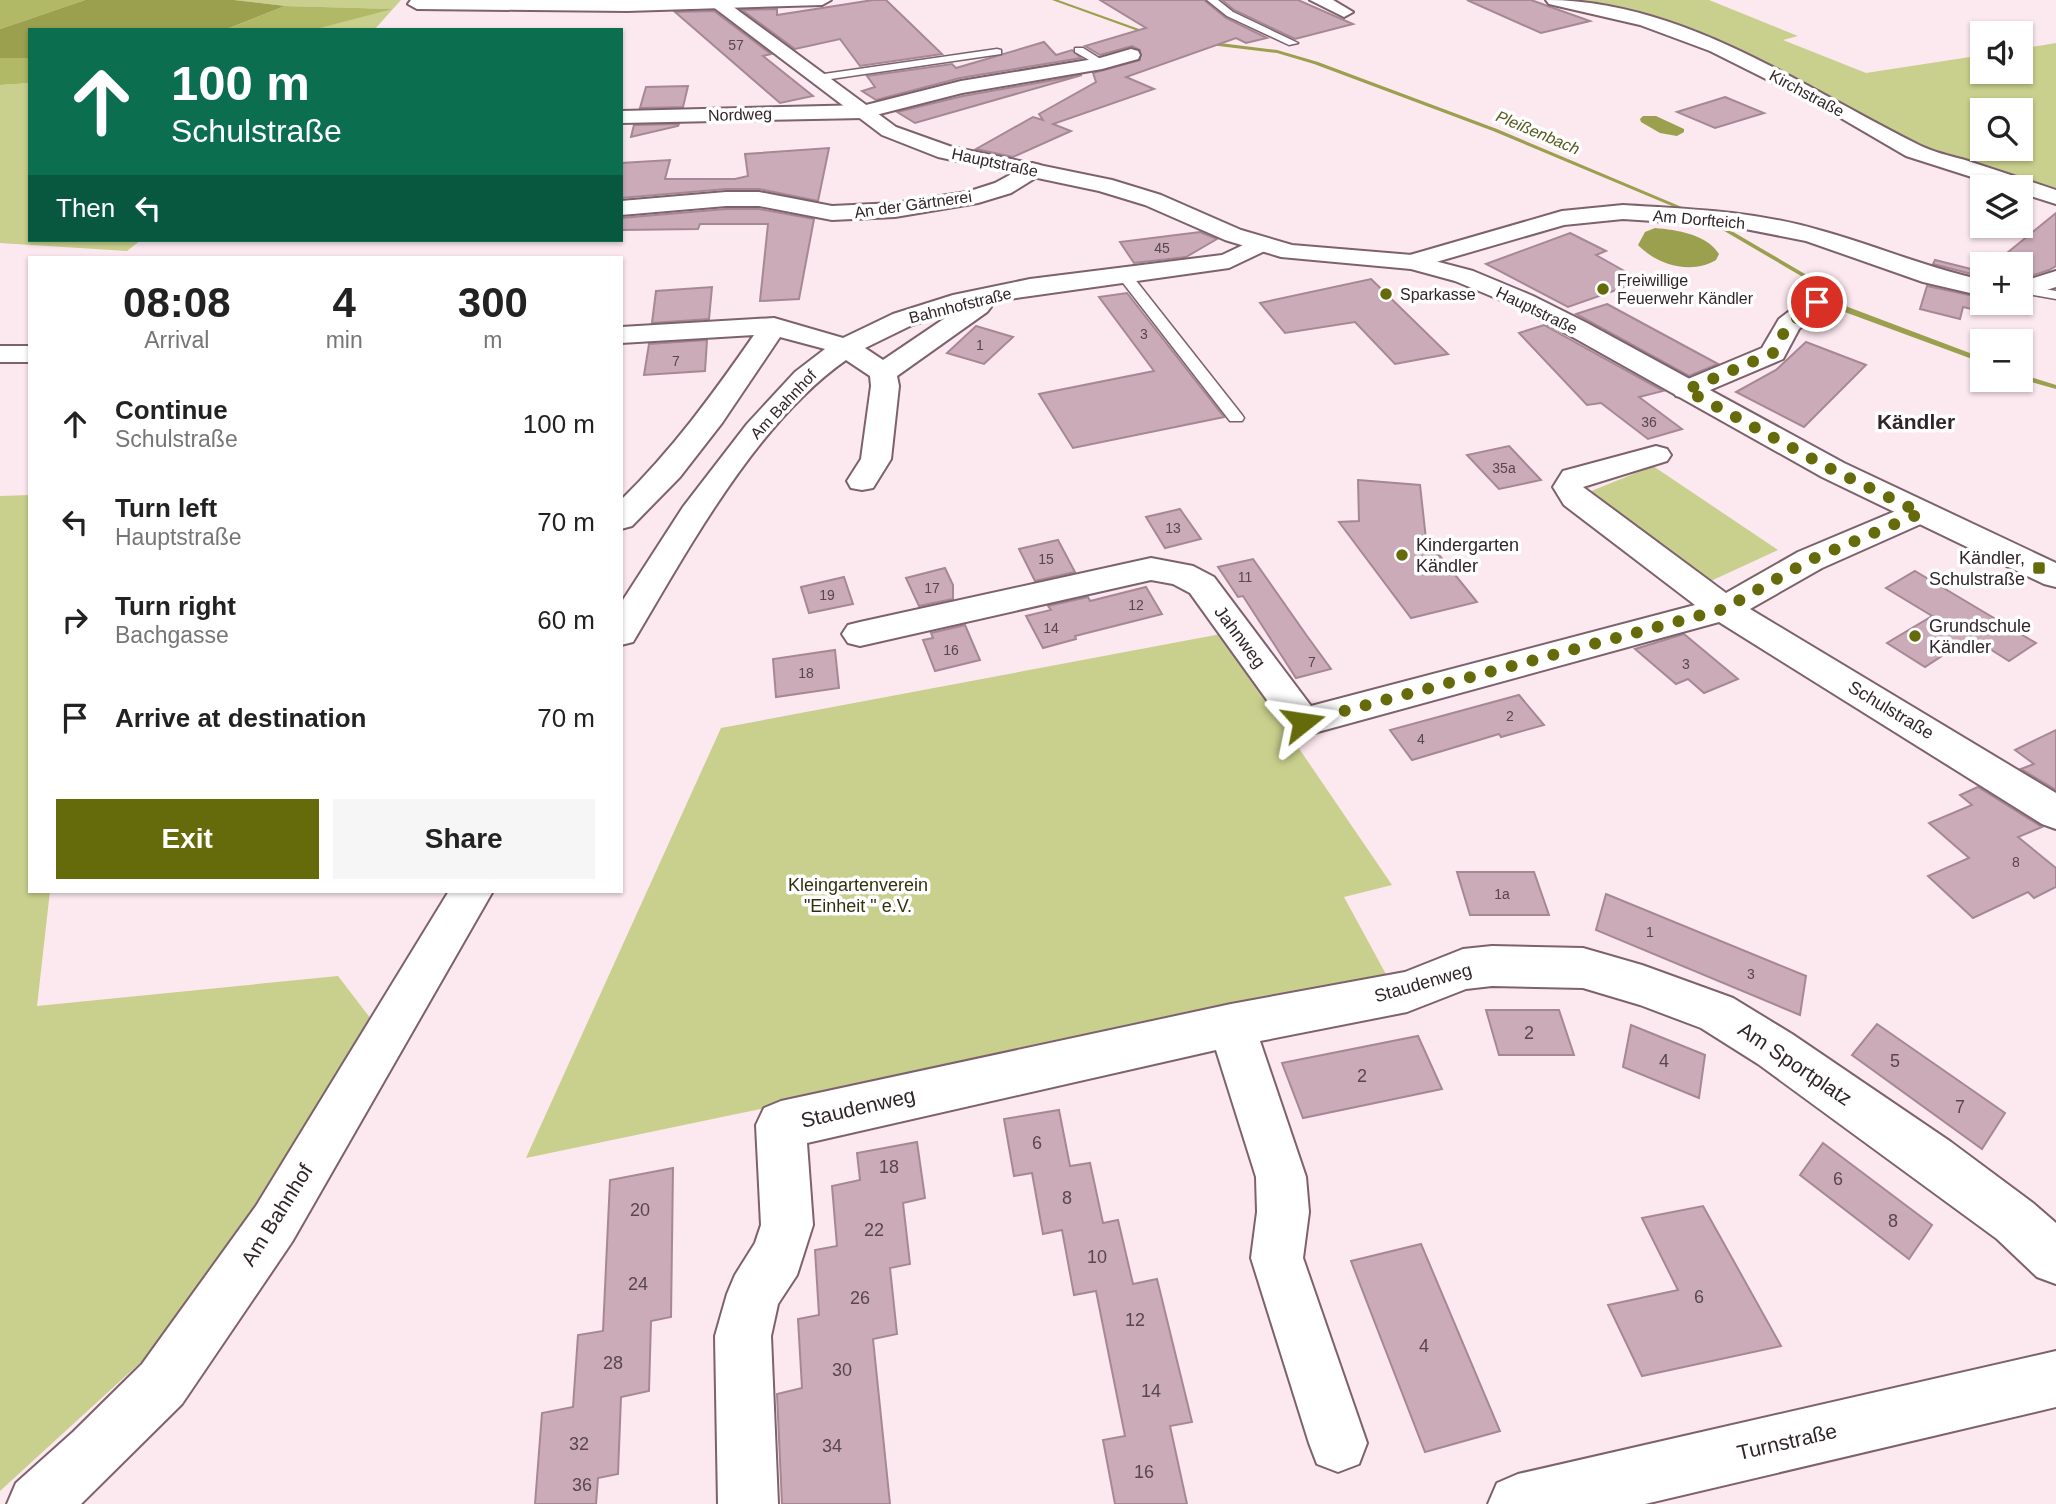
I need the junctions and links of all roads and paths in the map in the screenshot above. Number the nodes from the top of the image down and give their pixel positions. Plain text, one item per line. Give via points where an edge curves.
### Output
1 (822, 0) edge
2 (1212, 0) edge
3 (1319, 0) edge
4 (1555, 0) edge
5 (715, 2) edge
6 (417, 4) dead end
7 (1344, 12) dead end
8 (1293, 43) dead end
9 (1079, 50) dead end
10 (997, 52) dead end
11 (1131, 55) dead end
12 (1102, 63) junction
13 (817, 78) junction
14 (862, 111) junction
15 (623, 117) edge
16 (1032, 170) junction
17 (2056, 197) edge
18 (623, 208) edge
19 (1260, 244) junction
20 (1412, 262) junction
21 (1125, 276) junction
22 (2056, 279) edge
23 (1970, 285) edge
24 (2033, 287) edge
25 (2033, 291) edge
26 (1004, 293) junction
27 (2056, 295) edge
28 (1817, 302) dead end
29 (774, 326) junction
30 (623, 335) edge
31 (846, 347) junction
32 (28, 354) edge
33 (0, 355) edge
34 (883, 373) junction
35 (1686, 390) junction
36 (1236, 418) dead end
37 (1656, 455) dead end
38 (668, 470) junction
39 (725, 471) junction
40 (862, 481) dead end
41 (1921, 513) junction
42 (623, 517) edge
43 (2056, 576) edge
44 (1724, 609) junction
45 (623, 630) edge
46 (860, 634) dead end
47 (2056, 813) edge
48 (471, 893) edge
49 (1492, 966) joint
50 (1231, 1025) junction
51 (2056, 1258) edge
52 (2056, 1379) edge
53 (1338, 1443) dead end
54 (37, 1504) edge
55 (748, 1504) edge
56 (1518, 1504) edge

1 - 5 street
2 - 8 lane via 1230,14
3 - 7 street
4 - 17 street, Kirchstraße via 1646,20 1717,47 1914,151
5 - 6 street
5 - 13 street, Hauptstraße
9 - 12 lane
10 - 13 lane
11 - 12 street
12 - 14 street via 961,87
13 - 14 street, Hauptstraße
14 - 15 street, Nordweg
14 - 16 street, Hauptstraße via 889,131 946,152
16 - 18 street, An der Gärtnerei via 1003,188 970,198 884,211 832,213 760,199
16 - 19 street, Hauptstraße via 1153,200
19 - 20 street, Hauptstraße via 1311,255
19 - 21 street, Bahnhofstraße via 1229,261
20 - 23 street, Am Dorfteich via 1562,218 1623,212 1730,219 1812,235 1932,277
20 - 35 street, Hauptstraße via 1464,276 1524,301
21 - 26 street, Bahnhofstraße
21 - 36 lane
22 - 24 street
25 - 27 lane
26 - 31 street, Bahnhofstraße via 918,313
26 - 34 street
28 - 35 street via 1788,325 1773,353
29 - 30 street
29 - 31 street
29 - 38 street via 712,417
31 - 34 street
31 - 39 street, Am Bahnhof via 813,370
32 - 33 street
34 - 40 street via 876,459
35 - 41 street, Hauptstraße
37 - 44 street, Schulstraße via 1574,478 1568,487 1575,498
38 - 39 street
38 - 42 street
39 - 45 street, Am Bahnhof via 664,558
41 - 43 street, Hauptstraße
41 - 44 street via 1810,560
44 - 46 street, Jahnweg via 1303,722 1202,585 1181,574 1151,569
44 - 47 street, Schulstraße
48 - 54 street, Am Bahnhof via 274,1224 162,1384
49 - 50 street, Staudenweg via 1463,969 1407,992
49 - 51 street, Am Sportplatz via 1583,968 1717,1013 1933,1160
50 - 53 street via 1282,1177 1277,1258
50 - 55 street, Staudenweg via 781,1125 787,1225 778,1256 754,1294 743,1336
52 - 56 street, Turnstraße

